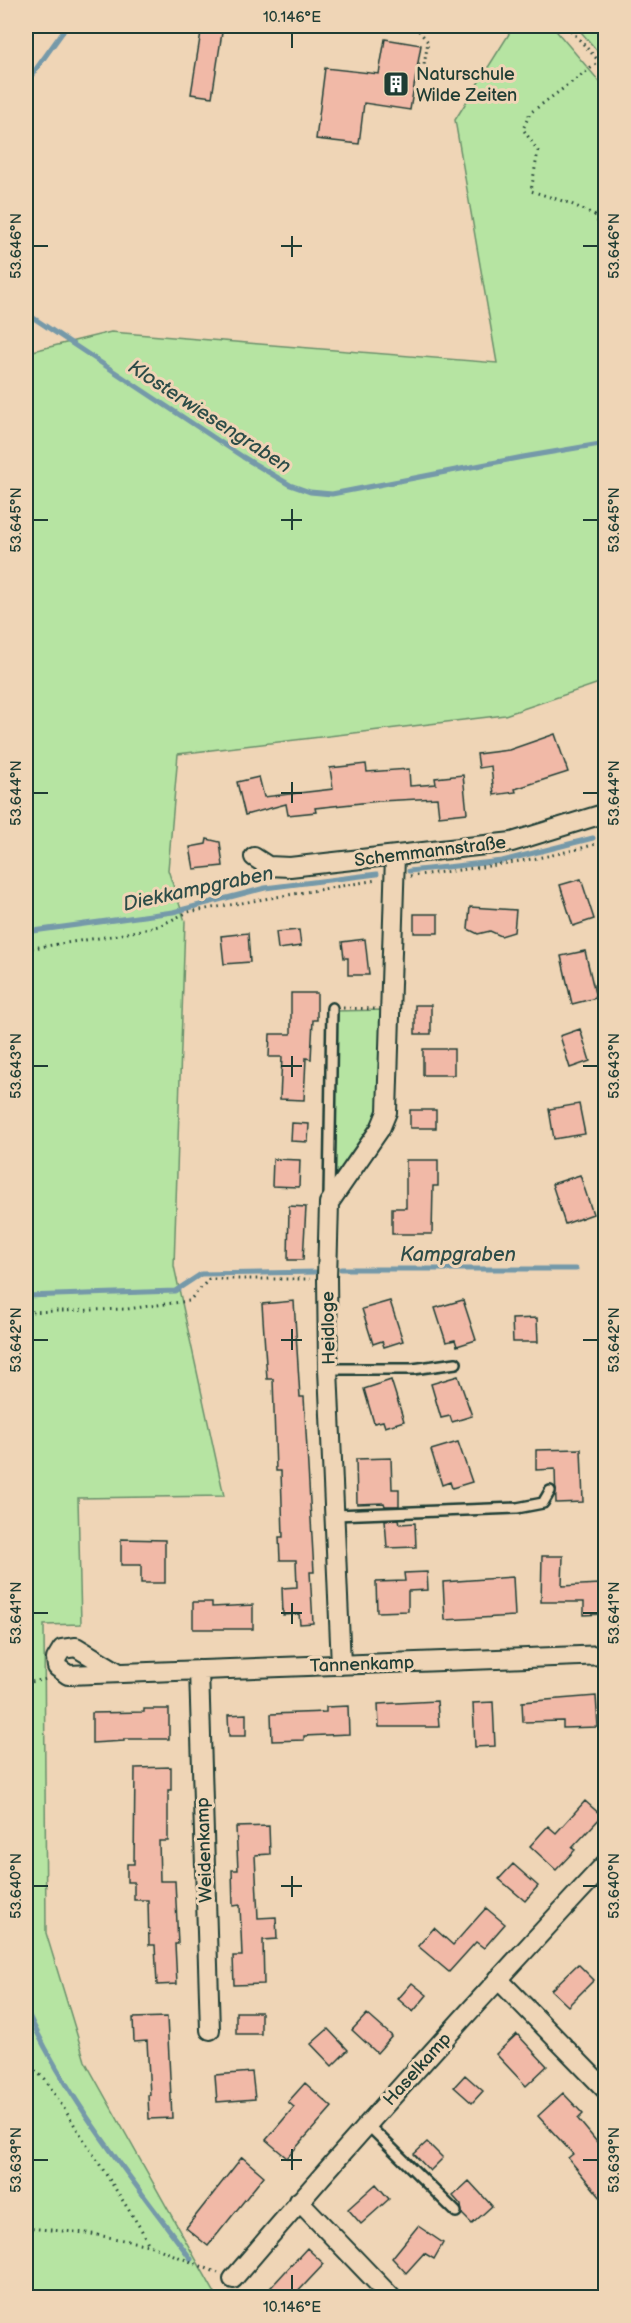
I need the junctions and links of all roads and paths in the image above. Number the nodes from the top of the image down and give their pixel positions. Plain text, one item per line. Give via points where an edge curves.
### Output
1 (416, 26) edge
2 (567, 26) edge
3 (599, 62) junction
4 (417, 65) dead end
5 (606, 69) edge
6 (606, 210) edge
7 (595, 215) junction
8 (606, 233) edge
9 (606, 813) edge
10 (606, 841) edge
11 (395, 856) junction
12 (254, 857) dead end
13 (395, 877) junction
14 (26, 949) edge
15 (332, 1008) joint
16 (390, 1009) junction
17 (329, 1203) junction
18 (327, 1278) junction
19 (26, 1312) edge
20 (456, 1363) dead end
21 (328, 1369) junction
22 (550, 1491) dead end
23 (335, 1515) junction
24 (606, 1655) edge
25 (341, 1665) junction
26 (199, 1670) junction
27 (119, 1673) dead end
28 (606, 1863) edge
29 (498, 1979) junction
30 (210, 2030) dead end
31 (26, 2063) edge
32 (606, 2090) edge
33 (368, 2125) junction
34 (299, 2201) junction
35 (456, 2212) dead end
36 (26, 2228) edge
37 (149, 2245) junction
38 (233, 2279) joint
39 (392, 2298) edge

1 - 4 path via 428,42 424,65
2 - 3 path
3 - 5 path
3 - 7 path via 530,113 523,129 538,151 531,191
6 - 7 path
7 - 8 path
9 - 11 street, Schemmannstraße via 512,842
10 - 13 path via 493,866
11 - 12 street, Schemmannstraße via 290,867 267,866
11 - 13 street
13 - 14 path via 188,912 159,926
13 - 16 street
15 - 16 path
15 - 17 lane
16 - 17 street via 387,1112 380,1129
17 - 18 street, Heidloge
18 - 19 path via 209,1279 189,1301 128,1309
18 - 21 street, Heidloge
20 - 21 lane via 413,1369
21 - 23 street, Heidloge
22 - 23 lane via 543,1503 517,1508
23 - 25 street, Heidloge
24 - 25 street, Tannenkamp
25 - 26 street, Tannenkamp
26 - 27 street, Tannenkamp
26 - 30 street, Weidenkamp
28 - 29 street, Haselkamp
29 - 32 street
29 - 33 street, Haselkamp
31 - 37 path via 45,2079
33 - 34 street, Haselkamp
33 - 35 lane
34 - 38 street, Haselkamp
34 - 39 street
36 - 37 path via 87,2233
37 - 38 path

